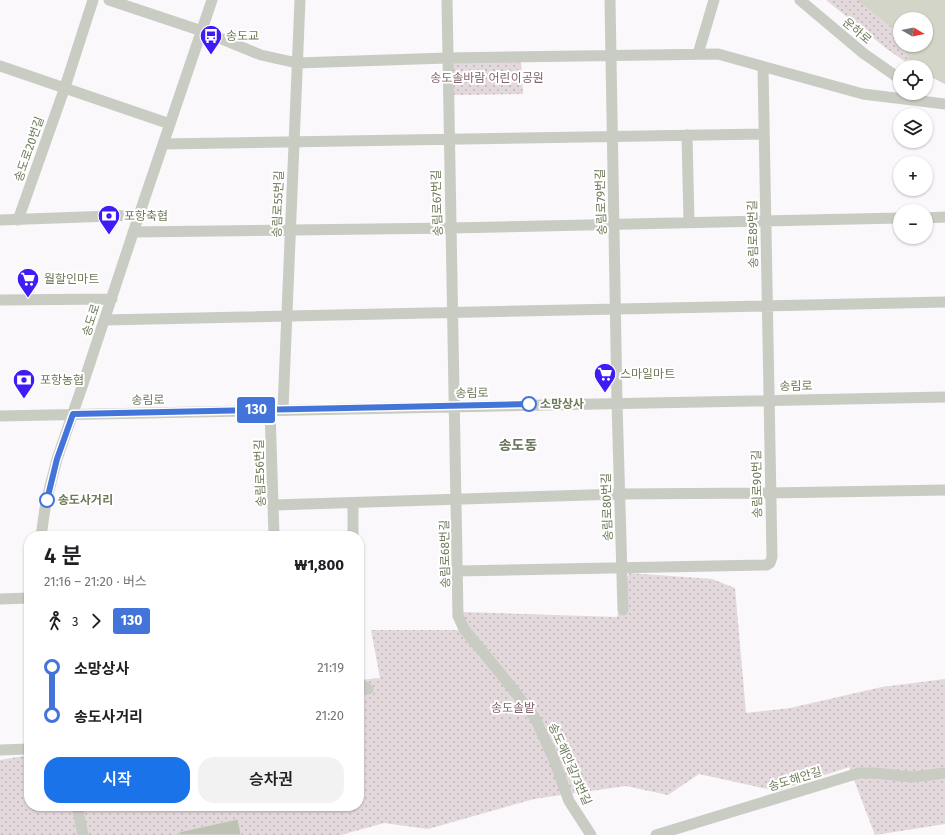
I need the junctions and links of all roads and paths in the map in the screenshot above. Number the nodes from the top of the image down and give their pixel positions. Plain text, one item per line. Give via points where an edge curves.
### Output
1 (93, 0) edge
2 (110, 0) edge
3 (212, 0) edge
4 (300, 0) edge
5 (447, 0) edge
6 (610, 0) edge
7 (714, 0) edge
8 (800, 0) edge
9 (202, 31) junction
10 (698, 54) junction
11 (611, 56) junction
12 (447, 58) junction
13 (297, 63) junction
14 (0, 66) edge
15 (762, 67) junction
16 (893, 74) edge
17 (64, 87) junction
18 (933, 98) edge
19 (945, 104) edge
20 (170, 124) junction
21 (764, 134) junction
22 (687, 135) junction
23 (612, 136) junction
24 (448, 139) junction
25 (294, 142) junction
26 (163, 144) junction
27 (139, 215) junction
28 (945, 217) edge
29 (893, 218) edge
30 (933, 218) edge
31 (0, 220) edge
32 (18, 220) junction
33 (765, 221) junction
34 (689, 222) junction
35 (615, 224) junction
36 (451, 228) junction
37 (290, 230) junction
38 (133, 232) junction
39 (112, 299) junction
40 (0, 300) edge
41 (945, 302) edge
42 (767, 306) junction
43 (616, 310) junction
44 (453, 313) junction
45 (287, 316) junction
46 (105, 320) junction
47 (945, 397) edge
48 (769, 400) junction
49 (617, 403) junction
50 (455, 406) junction
51 (283, 409) junction
52 (270, 410) junction
53 (73, 414) junction
54 (0, 416) edge
55 (945, 490) edge
56 (620, 494) junction
57 (770, 494) junction
58 (457, 500) junction
59 (353, 504) junction
60 (274, 505) junction
61 (42, 531) edge
62 (274, 531) edge
63 (353, 531) edge
64 (622, 568) junction
65 (458, 571) junction
66 (24, 598) edge
67 (0, 599) edge
68 (623, 610) dead end
69 (509, 684) joint
70 (24, 749) edge
71 (0, 750) edge
72 (945, 773) edge
73 (78, 811) edge
74 (83, 835) edge
75 (592, 835) edge
76 (656, 835) edge

1 - 17 street, 송도로20번길
2 - 9 street
3 - 9 street, 송도로
4 - 13 street, 송림로55번길
5 - 12 street, 송림로67번길
6 - 11 street, 송림로79번길
7 - 10 street
8 - 16 street, 운하로 via 863,53
9 - 13 street via 261,55
9 - 20 street, 송도로
10 - 11 street
10 - 15 street via 718,54
11 - 12 street
11 - 23 street, 송림로79번길
12 - 13 street
12 - 24 street, 송림로67번길
13 - 25 street, 송림로55번길
14 - 17 street
15 - 19 street via 863,94
15 - 21 street, 송림로89번길
17 - 20 street
17 - 32 street, 송도로20번길
18 - 19 street
20 - 26 street, 송도로
21 - 22 street
21 - 33 street, 송림로89번길
22 - 23 street
22 - 34 street
23 - 24 street
23 - 35 street, 송림로79번길
24 - 25 street
24 - 36 street, 송림로67번길
25 - 26 street
25 - 37 street, 송림로55번길
26 - 27 street, 송도로
27 - 32 street
27 - 38 street, 송도로
28 - 30 street
29 - 33 street
31 - 32 street
33 - 34 street
33 - 42 street, 송림로89번길
34 - 35 street
35 - 36 street
35 - 43 street, 송림로79번길
36 - 37 street
36 - 44 street, 송림로67번길
37 - 38 street
37 - 45 street, 송림로55번길
38 - 39 street, 송도로
39 - 40 street
39 - 46 street, 송도로
41 - 42 street
42 - 43 street
42 - 48 street, 송림로89번길
43 - 44 street
43 - 49 street, 송림로79번길
44 - 45 street
44 - 50 street, 송림로67번길
45 - 46 street
45 - 51 street, 송림로55번길
46 - 53 street, 송도로
47 - 48 street, 송림로
48 - 49 street, 송림로
48 - 57 street, 송림로90번길
49 - 50 street, 송림로
49 - 56 street, 송림로80번길
50 - 51 street, 송림로
50 - 58 street, 송림로68번길
51 - 52 street, 송림로
52 - 53 street, 송림로
52 - 60 street, 송림로56번길
53 - 54 street, 송림로
53 - 61 street, 송도로 via 53,472
55 - 57 street
56 - 57 street
56 - 58 street
56 - 64 street, 송림로80번길
57 - 64 street, 송림로90번길 via 772,557 767,565
58 - 59 street
58 - 65 street, 송림로68번길
59 - 60 street
59 - 63 street
60 - 62 street, 송림로56번길
64 - 65 street
64 - 68 street, 송림로80번길
65 - 69 street, 송림로68번길 via 460,623
66 - 67 street
69 - 75 street, 송도해안길73번길 via 535,718 569,801
70 - 71 street
72 - 76 street, 송도해안길 via 913,777 859,773
73 - 74 street

